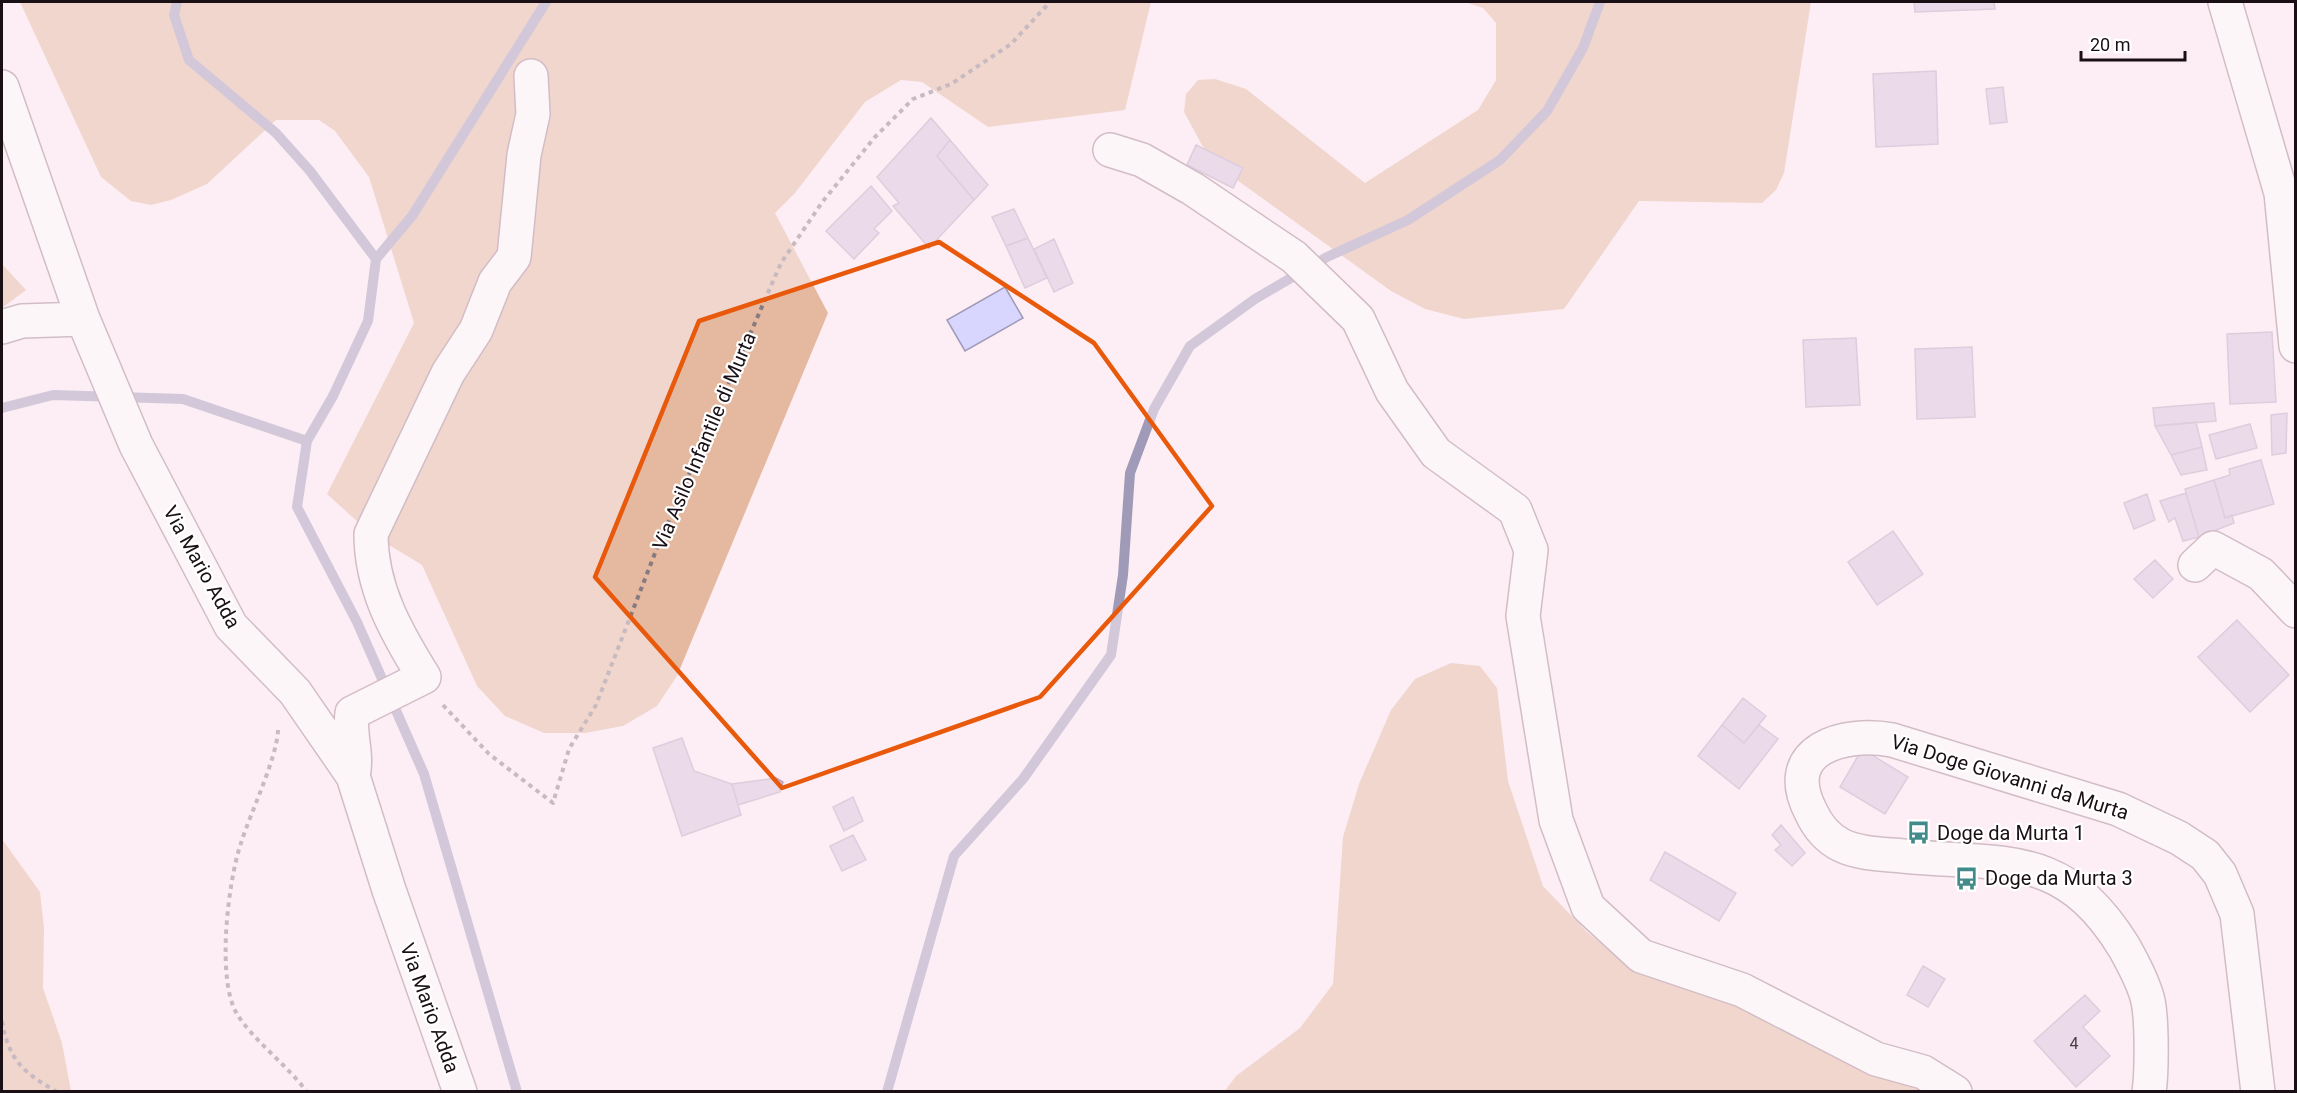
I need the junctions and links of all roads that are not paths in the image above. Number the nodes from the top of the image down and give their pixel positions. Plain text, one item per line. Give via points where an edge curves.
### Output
1 (2224, 2) edge
2 (531, 76) dead end
3 (2, 87) edge
4 (1110, 150) dead end
5 (83, 319) junction
6 (2, 327) edge
7 (2295, 346) edge
8 (2195, 565) dead end
9 (2295, 611) edge
10 (353, 776) junction
11 (460, 1092) edge
12 (1955, 1092) edge
13 (2149, 1092) edge
14 (2258, 1092) edge

1 - 7 street via 2281,193
2 - 10 street via 533,114 524,155 514,257 495,282 476,330 448,373 371,534 371,560 381,596 419,679 352,712 357,760
3 - 5 street, Via Mario Adda
4 - 12 street via 1142,160 1193,189 1294,257 1358,319 1392,391 1436,453 1515,510 1531,550 1523,616 1556,820 1588,907 1641,956 1742,990 1876,1059 1923,1072
5 - 6 street via 22,321
5 - 10 street, Via Mario Adda via 136,445 231,626 295,692
8 - 9 street via 2213,548 2261,573
10 - 11 street, Via Mario Adda
13 - 14 street, Via Doge Giovanni da Murta via 2148,1001 2115,932 2081,894 2037,869 2003,862 1888,854 1840,845 1816,822 1808,806 1802,777 1811,756 1829,743 1843,739 1892,740 2118,809 2146,820 2205,855 2220,874 2237,914

